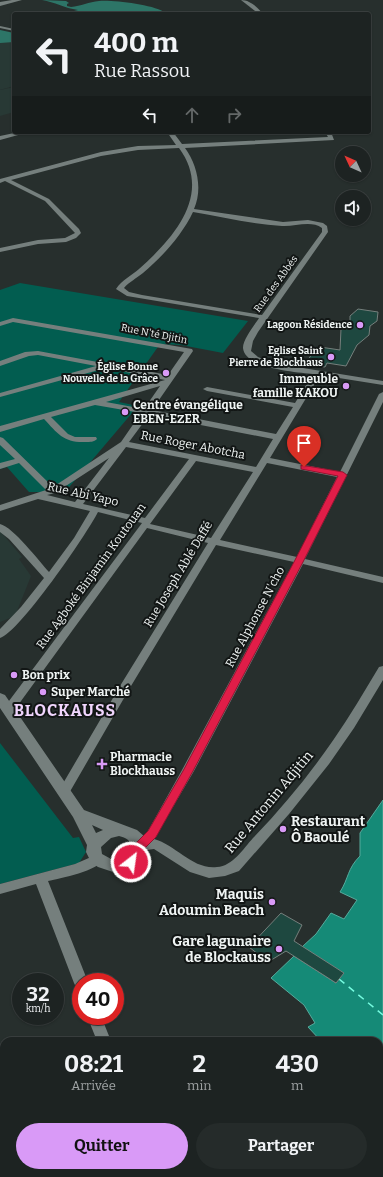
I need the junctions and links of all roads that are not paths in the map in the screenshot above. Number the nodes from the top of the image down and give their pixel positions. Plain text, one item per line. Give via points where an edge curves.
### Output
1 (6, 0) edge
2 (19, 0) edge
3 (243, 0) edge
4 (0, 2) edge
5 (260, 12) edge
6 (0, 27) edge
7 (12, 30) edge
8 (17, 134) edge
9 (172, 134) edge
10 (329, 134) edge
11 (0, 138) edge
12 (183, 146) junction
13 (0, 176) edge
14 (3, 180) edge
15 (191, 210) junction
16 (0, 250) edge
17 (264, 317) junction
18 (0, 324) edge
19 (0, 364) edge
20 (107, 366) junction
21 (318, 373) junction
22 (168, 380) junction
23 (383, 383) edge
24 (207, 389) dead end
25 (383, 394) edge
26 (0, 395) edge
27 (94, 402) junction
28 (298, 406) junction
29 (146, 411) junction
30 (44, 416) junction
31 (0, 429) edge
32 (278, 437) junction
33 (93, 439) dead end
34 (0, 440) edge
35 (124, 444) junction
36 (194, 458) junction
37 (21, 460) junction
38 (264, 460) junction
39 (0, 466) edge
40 (257, 470) junction
41 (343, 475) junction
42 (52, 491) junction
43 (38, 496) junction
44 (78, 504) junction
45 (0, 508) edge
46 (95, 509) junction
47 (146, 523) junction
48 (0, 527) edge
49 (212, 542) junction
50 (299, 562) junction
51 (49, 578) junction
52 (383, 580) edge
53 (0, 635) edge
54 (383, 670) edge
55 (0, 698) edge
56 (9, 709) junction
57 (64, 792) junction
58 (79, 814) junction
59 (119, 830) junction
60 (94, 844) junction
61 (140, 846) junction
62 (98, 859) junction
63 (40, 878) junction
64 (0, 889) edge
65 (77, 973) edge
66 (98, 1025) edge
67 (102, 1037) edge

1 - 4 street
2 - 4 street
3 - 5 street
6 - 7 street
8 - 11 street
9 - 12 street
10 - 12 street via 332,140
12 - 14 street via 117,150
12 - 15 street via 196,181 196,193
13 - 14 street
14 - 16 street via 48,200 78,234 66,240 38,242
15 - 17 street, Rue des Abbés via 283,224 308,222 325,227 325,232 300,270
15 - 17 street via 165,247 120,289 127,294 142,297
17 - 21 street, Rue des Abbés via 249,341 247,347 250,354 270,365
18 - 22 street, Rue N'té Djitin via 12,320 190,350
19 - 20 street via 33,353
20 - 22 street
20 - 26 street
21 - 23 street, Rue des Abbés
21 - 28 street, Rue Joseph Ablé Daffé
22 - 27 street
22 - 29 street, Rue N'té Djitin
24 - 28 street
25 - 41 street, Rue Alphonse N'cho
27 - 29 street
27 - 30 street
28 - 32 street, Rue Joseph Ablé Daffé
29 - 32 street
29 - 35 street, Rue N'té Djitin
30 - 31 street
30 - 33 street via 65,436 74,440
32 - 38 street, Rue Joseph Ablé Daffé
34 - 37 street
35 - 36 street, Rue Roger Abotcha
35 - 42 street
35 - 44 street, Rue N'té Djitin
36 - 40 street, Rue Roger Abotcha
36 - 47 street, Rue Agboké Binjamin Koutouan
37 - 39 street
37 - 42 street
38 - 40 street, Rue Joseph Ablé Daffé
38 - 41 street
40 - 49 street, Rue Joseph Ablé Daffé
41 - 50 street, Rue Alphonse N'cho
42 - 43 street
43 - 44 street, Rue Abi Yapo
43 - 45 street
44 - 46 street, Rue Abi Yapo
46 - 47 street, Rue Abi Yapo
46 - 51 street via 85,530
47 - 49 street, Rue Abi Yapo
47 - 56 street, Rue Agboké Binjamin Koutouan
48 - 51 street
49 - 50 street, Rue Abi Yapo
49 - 57 street, Rue Joseph Ablé Daffé
50 - 52 street, Rue Abi Yapo
50 - 61 street, Rue Alphonse N'cho via 188,771 152,834
51 - 53 street via 16,621
54 - 61 street, Rue Antonin Adjitin via 349,727 314,776 234,867 223,873 209,874 196,869 160,846
55 - 56 street
56 - 57 street via 19,728
57 - 58 street
58 - 59 street
58 - 60 street
59 - 60 street via 108,832
59 - 61 street via 134,835
60 - 62 street via 94,852
61 - 62 street via 137,857 123,866 105,864
62 - 63 street via 78,868
63 - 64 street
63 - 65 street
66 - 67 street

